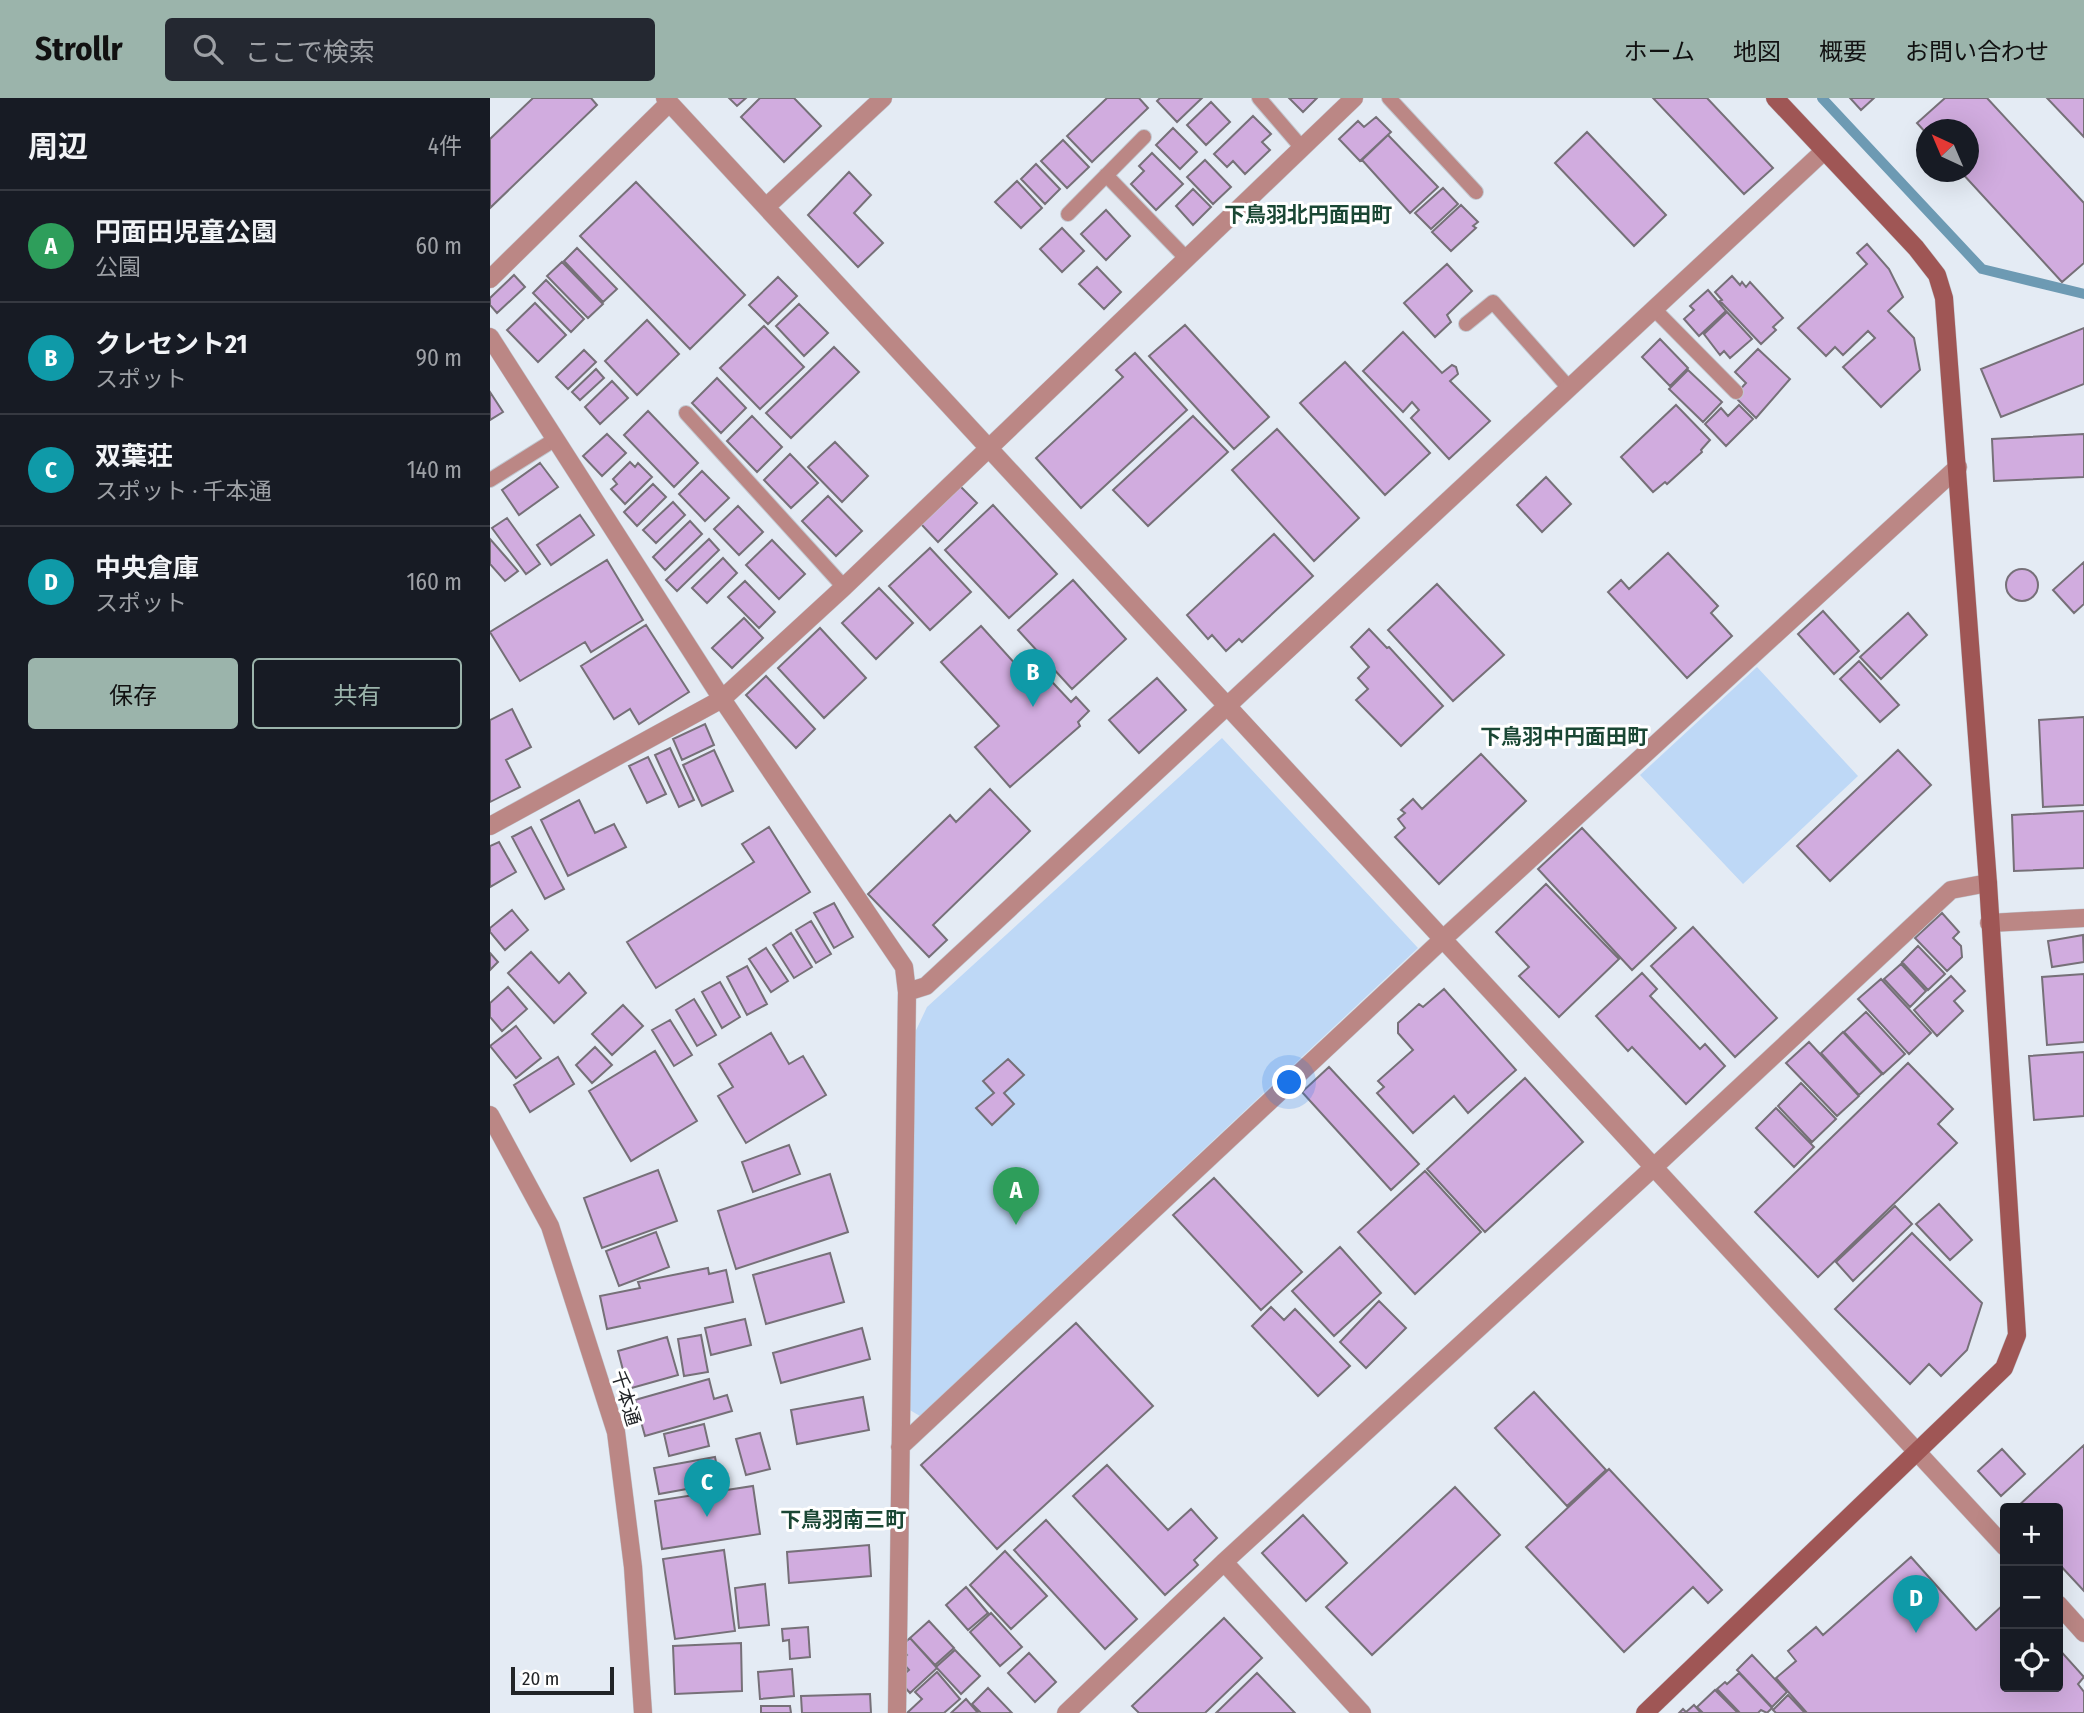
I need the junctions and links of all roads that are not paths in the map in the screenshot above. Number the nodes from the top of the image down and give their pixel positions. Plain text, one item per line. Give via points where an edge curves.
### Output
1 (883, 98) edge
2 (1259, 98) edge
3 (1354, 98) edge
4 (1389, 98) edge
5 (1775, 98) edge
6 (667, 100) edge
7 (1144, 137) dead end
8 (1302, 148) junction
9 (1824, 151) junction
10 (1106, 175) junction
11 (1476, 192) dead end
12 (766, 207) junction
13 (1068, 214) dead end
14 (1186, 258) junction
15 (490, 279) edge
16 (1654, 309) junction
17 (1466, 324) dead end
18 (490, 337) edge
19 (1569, 388) junction
20 (1736, 392) dead end
21 (686, 413) dead end
22 (554, 440) junction
23 (989, 448) junction
24 (1958, 467) junction
25 (490, 480) edge
26 (844, 587) junction
27 (722, 699) junction
28 (1227, 706) junction
29 (490, 826) edge
30 (1988, 883) junction
31 (2084, 918) edge
32 (1989, 923) junction
33 (1443, 939) junction
34 (907, 992) junction
35 (490, 1115) edge
36 (1654, 1167) junction
37 (900, 1447) junction
38 (1917, 1451) junction
39 (2000, 1542) edge
40 (1224, 1562) junction
41 (2063, 1610) edge
42 (2084, 1633) edge
43 (643, 1713) edge
44 (897, 1713) edge
45 (1066, 1713) edge
46 (1362, 1713) edge
47 (1645, 1713) edge

1 - 12 street
2 - 8 lane
3 - 8 street
4 - 11 lane
5 - 9 street
6 - 12 street
6 - 15 street
7 - 10 lane
8 - 14 street
9 - 16 street
9 - 24 street via 1937,275 1944,298
10 - 13 lane
10 - 14 lane
12 - 23 street
14 - 23 street
16 - 19 street
16 - 20 lane
17 - 19 lane via 1493,302
18 - 22 street
19 - 28 street
21 - 26 lane
22 - 25 lane
22 - 27 street
23 - 26 street
23 - 28 street
24 - 30 street
24 - 33 street
26 - 27 street
27 - 29 street
27 - 34 street via 904,967
28 - 33 street
28 - 34 street via 926,986
30 - 32 street
30 - 36 street via 1951,890
31 - 32 street
32 - 38 street via 2017,1335 2004,1368
33 - 36 street
33 - 37 street
34 - 37 street
35 - 43 street, 千本通 via 550,1226 616,1432 633,1567
36 - 38 street
36 - 40 street
37 - 44 street
38 - 39 street
38 - 47 street
40 - 45 street
40 - 46 street
41 - 42 street

